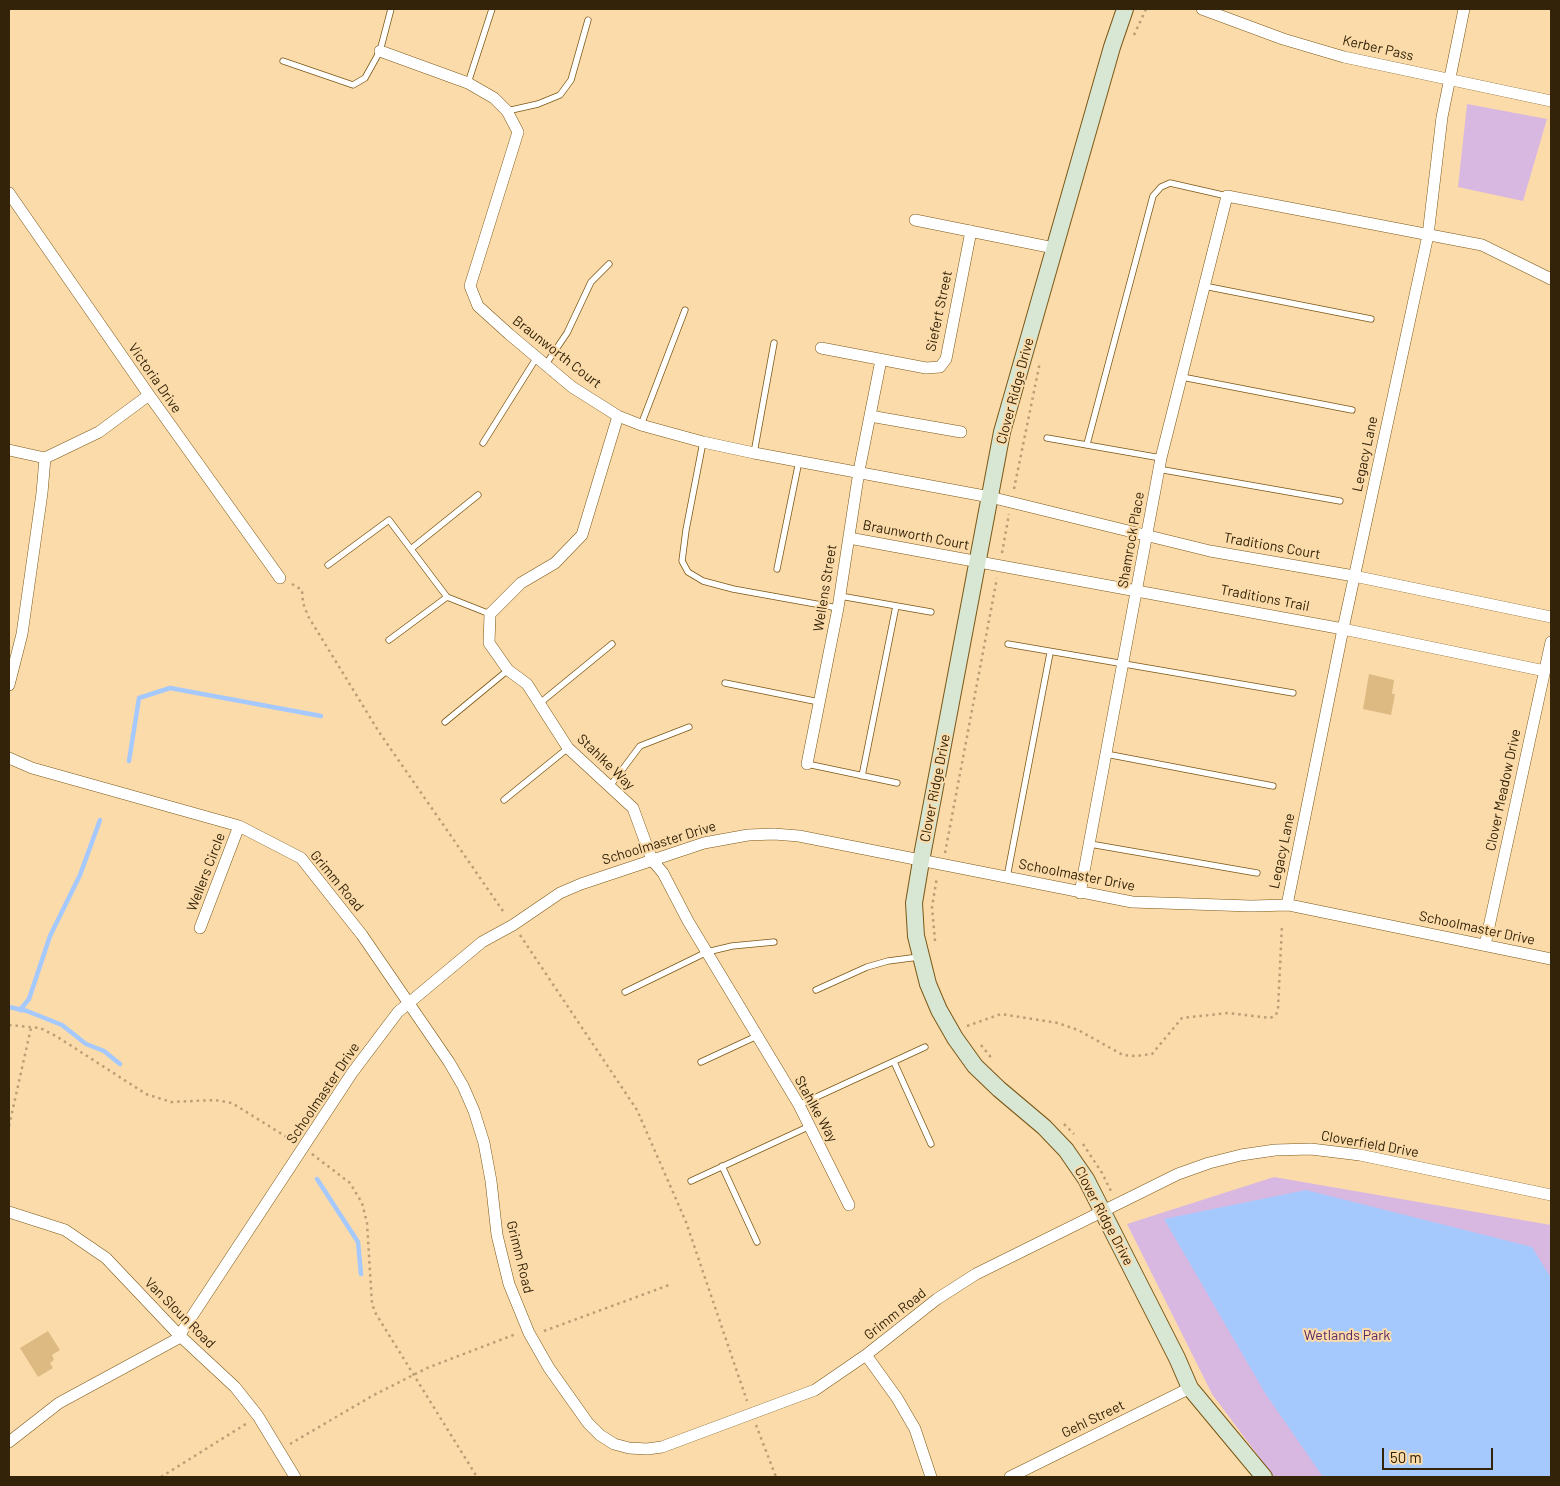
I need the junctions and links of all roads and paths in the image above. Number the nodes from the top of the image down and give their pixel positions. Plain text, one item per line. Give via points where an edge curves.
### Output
1 (391, 9) edge
2 (492, 9) edge
3 (1125, 9) edge
4 (1202, 9) edge
5 (1464, 9) edge
6 (588, 20) dead end
7 (380, 50) junction
8 (283, 61) dead end
9 (1449, 79) junction
10 (468, 83) junction
11 (1551, 101) edge
12 (507, 111) junction
13 (9, 193) edge
14 (1227, 196) junction
15 (915, 220) dead end
16 (970, 231) junction
17 (1428, 235) junction
18 (1054, 248) junction
19 (609, 264) dead end
20 (1551, 279) edge
21 (1204, 286) junction
22 (685, 310) dead end
23 (1371, 319) dead end
24 (774, 343) dead end
25 (821, 348) dead end
26 (881, 360) junction
27 (541, 361) junction
28 (1182, 377) junction
29 (149, 396) junction
30 (1352, 410) dead end
31 (618, 416) junction
32 (870, 416) junction
33 (641, 425) junction
34 (961, 432) dead end
35 (1048, 438) dead end
36 (703, 442) junction
37 (483, 443) dead end
38 (1087, 444) junction
39 (9, 450) edge
40 (754, 453) junction
41 (45, 458) junction
42 (799, 461) junction
43 (1160, 463) junction
44 (860, 471) junction
45 (478, 495) dead end
46 (990, 497) junction
47 (1340, 501) dead end
48 (1010, 507) dead end
49 (1147, 537) junction
50 (849, 538) junction
51 (411, 549) junction
52 (1000, 561) dead end
53 (978, 562) junction
54 (328, 566) dead end
55 (777, 569) dead end
56 (998, 572) dead end
57 (1355, 576) junction
58 (280, 578) joint
59 (1137, 589) junction
60 (446, 597) junction
61 (839, 602) junction
62 (896, 606) junction
63 (931, 612) dead end
64 (490, 614) junction
65 (1551, 617) edge
66 (1343, 628) junction
67 (389, 640) dead end
68 (1551, 642) edge
69 (612, 644) dead end
70 (1008, 644) dead end
71 (1050, 653) junction
72 (1123, 662) junction
73 (508, 670) junction
74 (1545, 671) junction
75 (725, 683) dead end
76 (9, 685) edge
77 (1293, 693) dead end
78 (819, 702) junction
79 (540, 703) junction
80 (445, 722) dead end
81 (689, 727) dead end
82 (568, 748) junction
83 (1106, 754) junction
84 (9, 758) edge
85 (807, 764) joint
86 (862, 776) junction
87 (897, 783) dead end
88 (610, 786) junction
89 (1273, 786) dead end
90 (504, 800) dead end
91 (239, 826) junction
92 (1090, 844) junction
93 (944, 856) dead end
94 (652, 860) junction
95 (921, 861) junction
96 (1257, 873) dead end
97 (1007, 877) junction
98 (1080, 893) junction
99 (1287, 905) junction
100 (513, 925) junction
101 (1282, 925) dead end
102 (200, 928) dead end
103 (774, 942) dead end
104 (1485, 945) junction
105 (706, 952) junction
106 (921, 957) junction
107 (1551, 959) edge
108 (816, 990) dead end
109 (625, 992) dead end
110 (409, 1003) junction
111 (9, 1025) edge
112 (966, 1026) dead end
113 (32, 1027) junction
114 (757, 1036) junction
115 (925, 1047) dead end
116 (701, 1062) dead end
117 (894, 1062) junction
118 (799, 1105) junction
119 (9, 1126) edge
120 (810, 1126) junction
121 (931, 1144) dead end
122 (303, 1148) junction
123 (722, 1166) junction
124 (691, 1181) dead end
125 (1551, 1195) edge
126 (849, 1205) dead end
127 (9, 1212) edge
128 (1103, 1212) junction
129 (757, 1242) dead end
130 (669, 1285) dead end
131 (529, 1333) junction
132 (178, 1334) junction
133 (866, 1355) junction
134 (415, 1375) junction
135 (1190, 1388) junction
136 (752, 1414) junction
137 (258, 1416) junction
138 (9, 1442) edge
139 (280, 1450) junction
140 (161, 1477) edge
141 (295, 1477) edge
142 (478, 1477) edge
143 (776, 1477) edge
144 (931, 1477) edge
145 (1010, 1477) edge
146 (1264, 1477) edge

1 - 7 lane
2 - 10 lane
3 - 18 street, Clover Ridge Drive
4 - 9 street, Kerber Pass via 1311,47
5 - 9 street, Legacy Lane
6 - 12 lane via 571,80 560,95
7 - 8 lane via 365,78 353,85
7 - 10 street, Braunworth Court
9 - 11 street, Kerber Pass
9 - 17 street, Legacy Lane
10 - 12 street, Braunworth Court via 494,98
12 - 27 street, Braunworth Court via 518,132 470,286 478,306
13 - 29 street, Victoria Drive
14 - 17 street
14 - 21 street, Shamrock Place
14 - 38 lane via 1170,183 1153,196
15 - 16 street
16 - 18 street
16 - 26 street, Siefert Street via 946,359 940,368
17 - 20 street via 1482,245
17 - 57 street, Legacy Lane
18 - 46 street, Clover Ridge Drive via 1002,432
19 - 27 lane via 591,282 567,333
21 - 23 lane
21 - 28 street, Shamrock Place
22 - 33 lane
24 - 40 lane
25 - 26 street, Siefert Street
26 - 32 street
27 - 31 street, Braunworth Court
27 - 37 lane
28 - 30 lane
28 - 43 street, Shamrock Place
29 - 41 street via 100,432
29 - 58 street, Victoria Drive
31 - 33 street, Braunworth Court
31 - 64 street via 582,534 555,563 521,583
32 - 34 street
32 - 44 street, Wellens Street
33 - 36 street, Braunworth Court
35 - 38 lane
36 - 40 street, Braunworth Court
36 - 61 lane via 682,561 688,572 703,581 732,589
38 - 43 lane
39 - 41 street
40 - 42 street, Braunworth Court
41 - 76 street via 22,634
42 - 44 street, Braunworth Court
42 - 55 lane
43 - 47 lane
43 - 49 street, Shamrock Place
44 - 46 street, Braunworth Court
44 - 50 street, Wellens Street
45 - 51 lane
46 - 49 street, Traditions Court
46 - 53 street, Clover Ridge Drive
48 - 52 path
49 - 57 street, Traditions Court
49 - 59 street, Shamrock Place
50 - 53 street, Braunworth Court
50 - 61 street, Wellens Street
51 - 54 lane via 388,520
51 - 60 lane
53 - 59 street, Traditions Trail
53 - 95 street, Clover Ridge Drive
56 - 93 path
57 - 65 street, Traditions Court
57 - 66 street, Legacy Lane
58 - 100 path via 302,590 308,616 379,732
59 - 66 street, Traditions Trail
59 - 72 street, Shamrock Place
60 - 64 lane
60 - 67 lane
61 - 62 lane
61 - 78 street, Wellens Street
62 - 63 lane
62 - 86 lane
64 - 73 street, Stahlke Way via 490,643
66 - 74 street, Traditions Trail
66 - 99 street, Legacy Lane
68 - 74 street, Clover Meadow Drive
69 - 79 lane
70 - 71 lane
71 - 72 lane via 1110,663
71 - 97 lane
72 - 77 lane
72 - 83 street, Shamrock Place
73 - 79 street, Stahlke Way via 527,684
73 - 80 lane
74 - 104 street, Clover Meadow Drive
75 - 78 lane
78 - 85 street, Wellens Street
79 - 82 street, Stahlke Way
81 - 88 lane via 640,746
82 - 88 street, Stahlke Way
82 - 90 lane
83 - 89 lane
83 - 92 street, Shamrock Place
84 - 91 street, Grimm Road via 32,768
85 - 86 lane
86 - 87 lane
88 - 94 street, Stahlke Way via 633,808
91 - 102 street, Wellers Circle
91 - 110 street, Grimm Road via 301,858 362,935
92 - 96 lane
92 - 98 street, Shamrock Place
94 - 95 street, Schoolmaster Drive via 722,838 774,834 799,836
94 - 100 street, Schoolmaster Drive via 560,893
94 - 105 street, Stahlke Way
95 - 97 street, Schoolmaster Drive
95 - 106 street, Clover Ridge Drive via 914,903
97 - 98 street, Schoolmaster Drive
98 - 99 street, Schoolmaster Drive via 1132,902
99 - 104 street, Schoolmaster Drive
100 - 110 street, Schoolmaster Drive via 482,942
100 - 136 path via 637,1110 686,1222
101 - 112 path via 1278,1009 1270,1018 1228,1013 1182,1018 1152,1054 1136,1056 1123,1055 1058,1022 1001,1014
103 - 105 lane
104 - 107 street, Schoolmaster Drive
105 - 109 lane
105 - 114 street, Stahlke Way
106 - 108 lane via 867,967
106 - 128 street, Clover Ridge Drive via 939,1010 955,1038 975,1066 1066,1150
110 - 122 street, Schoolmaster Drive via 398,1012 352,1073
110 - 131 street, Grimm Road via 449,1062 474,1111 484,1143 497,1235 509,1284
111 - 113 path
113 - 119 path
113 - 122 path via 56,1036 146,1094 171,1102 215,1100 232,1103
114 - 116 lane
114 - 118 street, Stahlke Way
115 - 117 lane
117 - 118 lane
117 - 121 lane
118 - 120 street, Stahlke Way
120 - 123 lane
120 - 126 street, Stahlke Way
122 - 132 street, Schoolmaster Drive
122 - 134 path via 350,1183 362,1203 367,1223 372,1304
123 - 124 lane
123 - 129 lane
125 - 128 street, Cloverfield Drive via 1360,1155 1311,1149 1275,1150 1241,1155 1178,1174
127 - 132 street, Van Sloun Road via 65,1230 106,1258
128 - 133 street, Grimm Road via 976,1274
128 - 135 street, Clover Ridge Drive
130 - 131 path via 541,1332
131 - 134 path via 515,1334
131 - 136 street, Grimm Road via 588,1423 600,1436 614,1444 629,1448 662,1447
132 - 137 street, Van Sloun Road via 235,1387
132 - 138 street, Schoolmaster Drive via 177,1339 59,1403
133 - 136 street, Grimm Road via 814,1390
133 - 144 street via 915,1429
134 - 139 path via 372,1396
134 - 142 path
135 - 145 street, Gehl Street
135 - 146 street, Clover Ridge Drive
136 - 143 path
137 - 139 street, Van Sloun Road
137 - 140 path
139 - 141 street, Van Sloun Road

